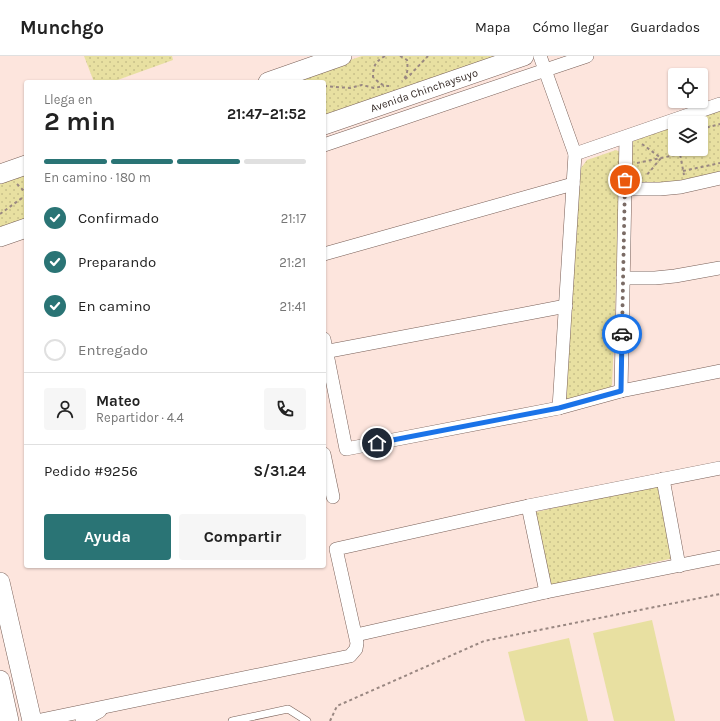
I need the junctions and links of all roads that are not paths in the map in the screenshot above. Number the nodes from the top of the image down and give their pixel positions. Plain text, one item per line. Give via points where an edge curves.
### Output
1 (342, 56) edge
2 (524, 56) edge
3 (540, 56) edge
4 (587, 56) edge
5 (545, 70) junction
6 (274, 80) edge
7 (720, 104) edge
8 (326, 124) edge
9 (632, 139) junction
10 (326, 144) edge
11 (575, 154) junction
12 (24, 166) edge
13 (0, 174) edge
14 (720, 178) edge
15 (573, 184) junction
16 (625, 189) junction
17 (24, 229) edge
18 (0, 237) edge
19 (326, 253) edge
20 (720, 268) edge
21 (623, 278) junction
22 (566, 306) junction
23 (326, 348) edge
24 (326, 353) edge
25 (720, 371) edge
26 (621, 391) junction
27 (559, 408) junction
28 (326, 464) edge
29 (720, 468) edge
30 (663, 479) junction
31 (333, 497) dead end
32 (528, 506) junction
33 (720, 557) edge
34 (679, 566) junction
35 (0, 582) edge
36 (546, 592) junction
37 (3, 616) edge
38 (356, 635) junction
39 (0, 680) edge
40 (114, 704) junction
41 (9, 721) edge
42 (32, 721) edge
43 (36, 721) edge
44 (82, 721) edge
45 (232, 721) edge
46 (307, 721) edge

1 - 6 street
2 - 8 street, Avenida Chinchaysuyo
3 - 5 street
4 - 5 street
5 - 10 street
5 - 11 street
7 - 9 street
9 - 11 street
9 - 16 street
11 - 15 street
12 - 13 street
14 - 16 street via 681,187
15 - 19 street
15 - 22 street
16 - 21 street
17 - 18 street
20 - 21 street via 675,276
21 - 26 street
22 - 23 street
22 - 27 street
24 - 27 street via 346,449
25 - 26 street
26 - 27 street
28 - 31 street
29 - 30 street
30 - 32 street
30 - 34 street
32 - 36 street
32 - 38 street via 336,549
33 - 34 street
34 - 36 street
35 - 37 street
36 - 38 street
37 - 42 street
38 - 40 street via 356,649 350,656
39 - 41 street
40 - 43 street
40 - 44 street
45 - 46 lane via 288,709

